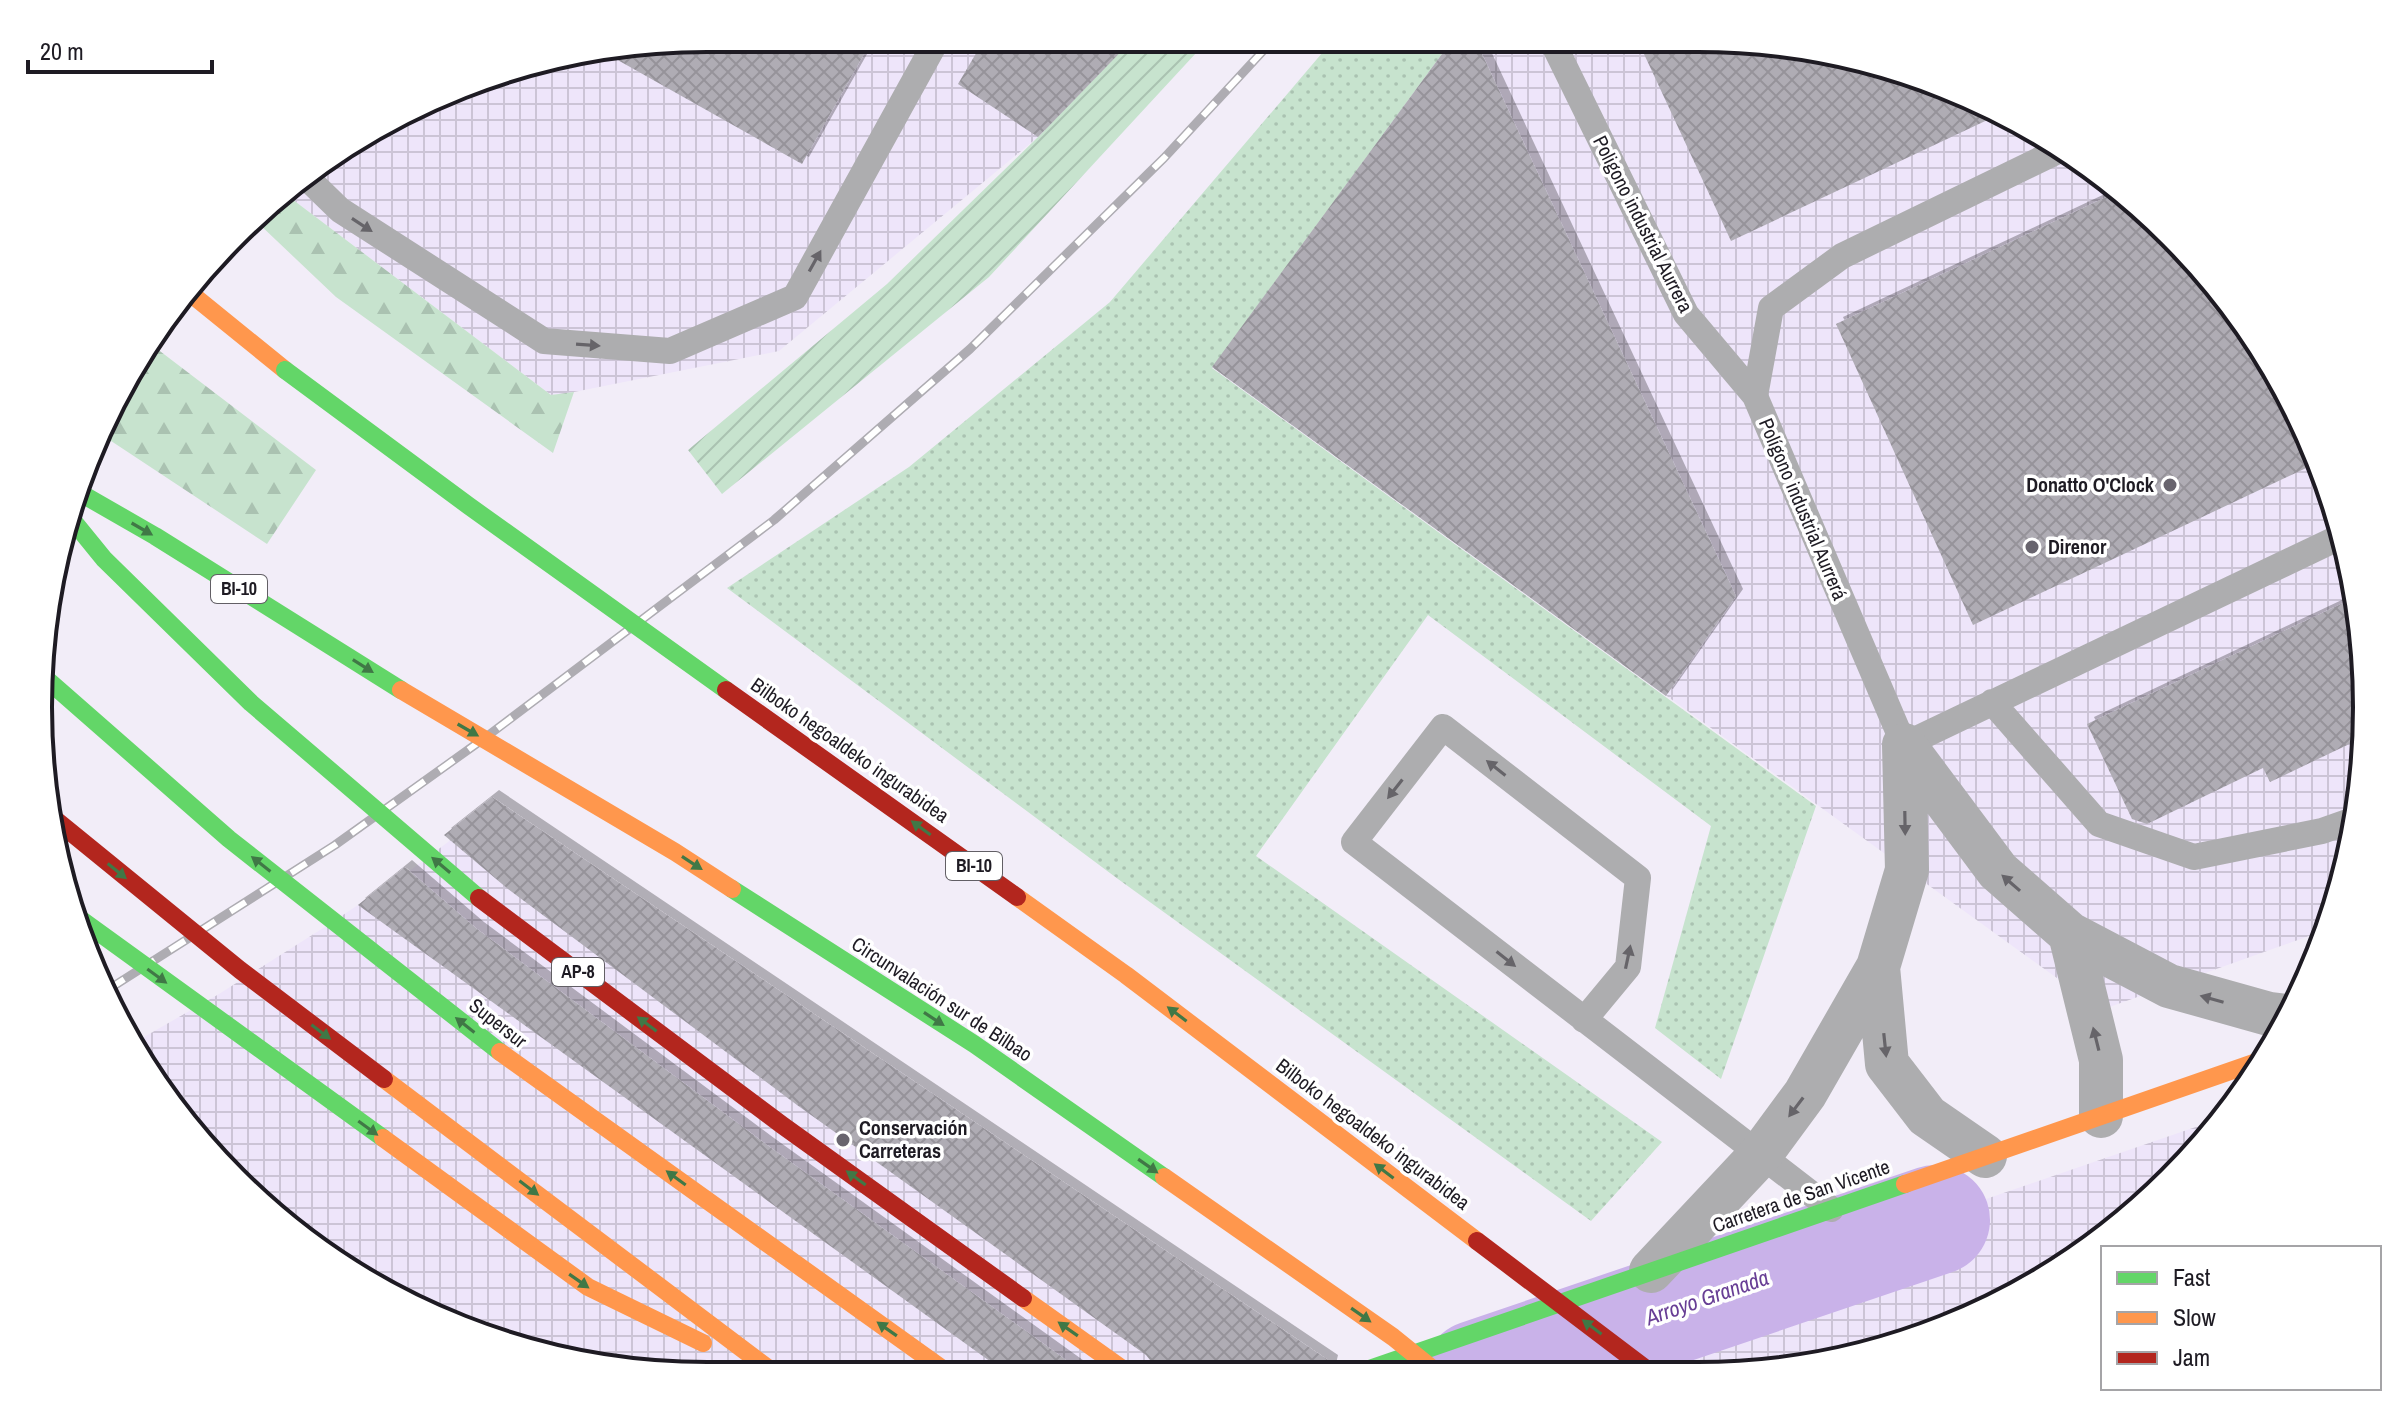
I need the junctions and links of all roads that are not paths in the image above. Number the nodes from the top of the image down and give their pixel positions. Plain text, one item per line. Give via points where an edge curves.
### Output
1 (930, 52) edge
2 (1557, 52) edge
3 (2050, 155) edge
4 (313, 184) edge
5 (196, 298) edge
6 (1755, 396) junction
7 (87, 497) edge
8 (77, 526) edge
9 (2332, 541) edge
10 (53, 684) edge
11 (1992, 702) junction
12 (1904, 745) junction
13 (2342, 824) edge
14 (64, 826) edge
15 (90, 926) edge
16 (2070, 934) junction
17 (1878, 967) junction
18 (2275, 1015) edge
19 (1584, 1020) junction
20 (2246, 1066) edge
21 (2101, 1116) junction
22 (1760, 1155) junction
23 (1985, 1156) junction
24 (1831, 1209) junction
25 (1651, 1271) junction
26 (744, 1362) edge
27 (760, 1362) edge
28 (933, 1362) edge
29 (1113, 1362) edge
30 (1389, 1362) edge
31 (1424, 1362) edge
32 (1637, 1362) edge

4 -> 1 lane via 340,210 544,341 670,351 795,297
2 - 6 lane, Poligono industrial Aurrera via 1686,314
3 - 6 lane, Polígono industrial Aurrerá via 1842,256 1771,308
32 -> 5 main road, Bilboko hegoaldeko ingurabidea / BI-10, bridge via 1126,975 469,506
6 - 12 lane, Polígono industrial Aurrerá
7 -> 31 main road, Circunvalación sur de Bilbao / BI-10, bridge via 675,852 974,1044
29 -> 8 main road, AP-8, bridge via 492,909 251,703
9 - 11 lane
28 -> 10 main road, Supersur, bridge via 502,1054 229,839
11 - 12 lane
11 - 13 lane via 2099,824 2194,857
16 -> 12 street via 1998,871
12 -> 17 street via 1907,870
14 -> 27 main road, bridge via 240,970
15 -> 26 main road, bridge via 588,1287
18 -> 16 street via 2169,986
21 -> 16 street via 2101,1060
17 -> 22 street via 1805,1094
17 -> 23 street via 1887,1064 1927,1116
19 -> 19 lane via 1628,967 1638,878 1443,727 1354,842
19 - 22 lane
20 - 21 main road, Carretera de San Vicente
21 - 23 main road, Carretera de San Vicente
22 - 24 lane
22 - 25 street
23 - 24 main road, Carretera de San Vicente
24 - 25 main road, Carretera de San Vicente
25 - 30 main road, Carretera de San Vicente

